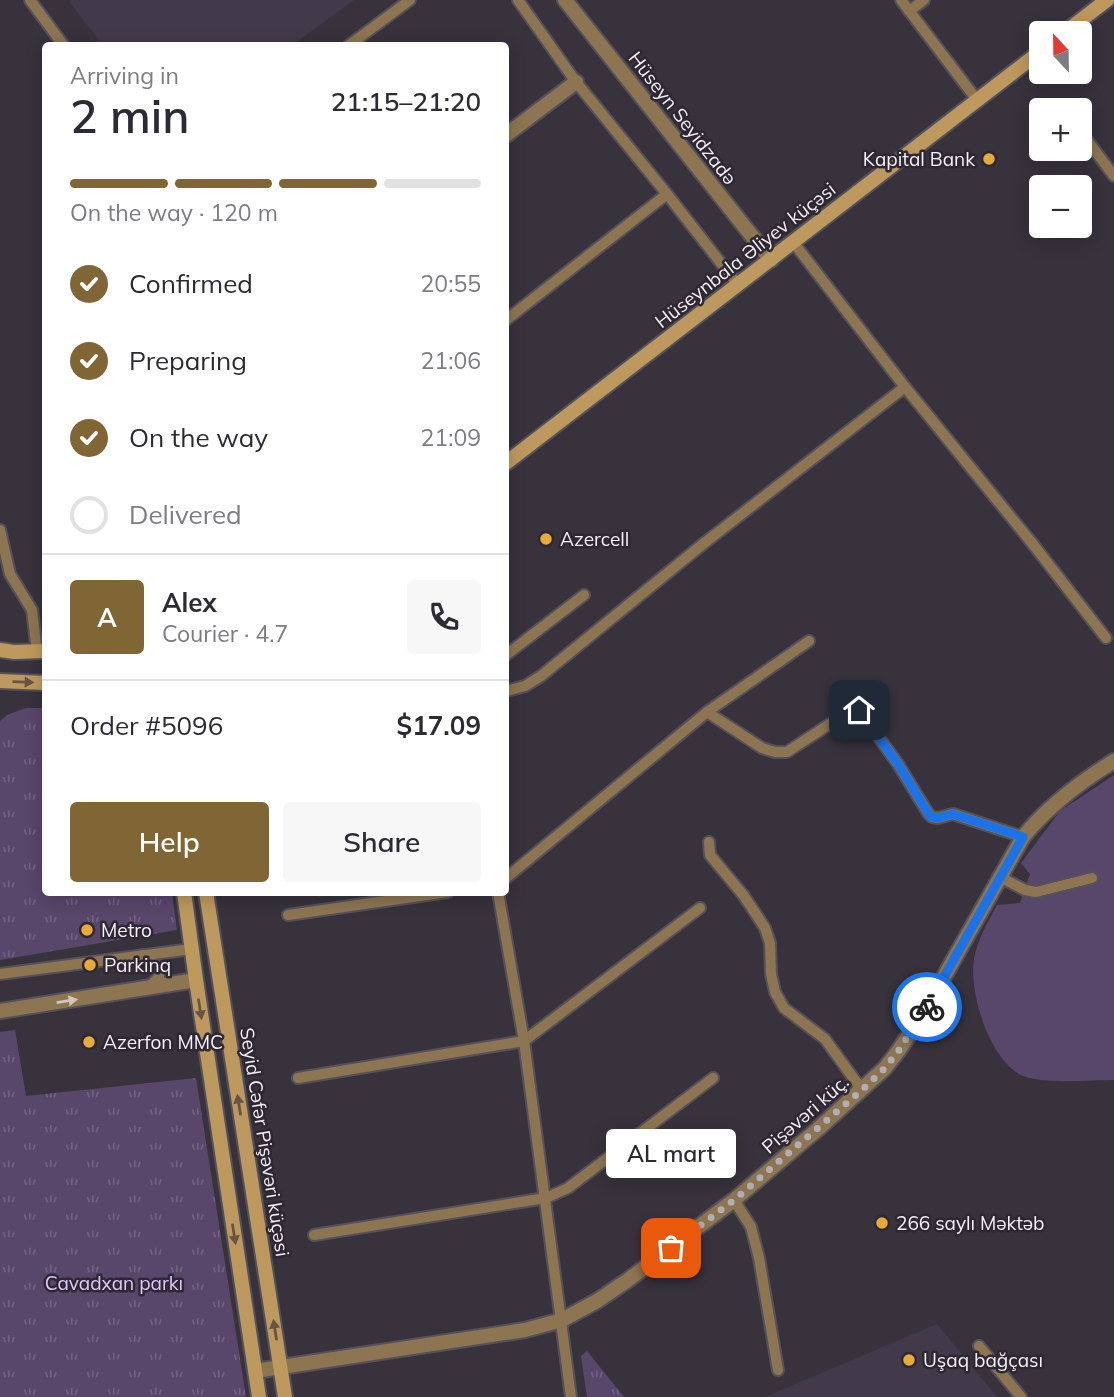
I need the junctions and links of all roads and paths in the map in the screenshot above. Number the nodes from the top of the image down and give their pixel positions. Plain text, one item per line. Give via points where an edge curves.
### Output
1 (30, 0) edge
2 (410, 0) edge
3 (518, 0) edge
4 (565, 0) edge
5 (901, 0) edge
6 (924, 0) edge
7 (1107, 0) edge
8 (909, 11) junction
9 (1080, 21) edge
10 (61, 42) edge
11 (353, 42) edge
12 (1029, 60) edge
13 (576, 82) junction
14 (977, 100) junction
15 (509, 133) edge
16 (1092, 147) edge
17 (1114, 176) edge
18 (667, 194) junction
19 (793, 242) junction
20 (771, 260) junction
21 (738, 285) junction
22 (509, 318) edge
23 (905, 387) junction
24 (509, 461) edge
25 (0, 530) edge
26 (584, 596) dead end
27 (1106, 638) dead end
28 (809, 641) dead end
29 (0, 650) edge
30 (41, 652) edge
31 (509, 653) edge
32 (0, 681) edge
33 (42, 683) edge
34 (509, 690) edge
35 (707, 712) junction
36 (1114, 761) edge
37 (1023, 837) junction
38 (709, 842) dead end
39 (509, 876) edge
40 (1000, 877) junction
41 (1092, 878) dead end
42 (185, 896) edge
43 (207, 896) edge
44 (420, 896) edge
45 (499, 896) edge
46 (700, 908) dead end
47 (288, 915) dead end
48 (192, 949) junction
49 (143, 955) junction
50 (0, 974) edge
51 (196, 980) junction
52 (148, 988) junction
53 (0, 1011) edge
54 (524, 1041) junction
55 (298, 1078) dead end
56 (713, 1078) dead end
57 (862, 1090) junction
58 (546, 1198) junction
59 (734, 1200) junction
60 (314, 1234) dead end
61 (562, 1320) junction
62 (979, 1346) dead end
63 (281, 1368) junction
64 (778, 1370) dead end
65 (255, 1371) junction
66 (259, 1397) edge
67 (285, 1397) edge
68 (571, 1397) edge
69 (1021, 1397) edge

1 - 10 lane
2 - 11 lane
3 - 13 lane
4 - 20 street, Hüseyn Seyidzadə
5 - 8 lane
6 - 8 lane
7 - 9 street
8 - 14 lane
12 - 14 street, Hüseynbala Əliyev küçəsi
13 - 15 street
13 - 18 lane
14 - 19 street, Hüseynbala Əliyev küçəsi
16 - 17 lane
18 - 21 lane
18 - 22 lane
19 - 20 street, Hüseynbala Əliyev küçəsi
19 - 23 lane
20 - 21 street, Hüseynbala Əliyev küçəsi
21 - 24 street, Hüseynbala Əliyev küçəsi
23 - 27 lane
23 - 34 lane via 541,676
25 - 30 lane via 10,574 32,610
26 - 31 lane
28 - 35 lane
29 - 30 street
32 -> 33 street
35 - 37 lane via 762,748 787,752 845,714 859,710 932,817 953,814
35 - 39 lane
36 - 37 street, Pişəvəri küç. via 1040,816
37 - 40 street, Pişəvəri küç.
38 - 57 lane via 710,855 765,928 775,992 784,1008 825,1039
40 - 41 lane via 1036,892
40 - 57 street, Pişəvəri küç. via 906,1041
42 - 48 street
63 -> 43 street, Seyid Cəfər Pişəvəri küçəsi
44 - 47 lane
45 - 54 lane
46 - 54 lane
48 - 49 lane
48 - 51 street
49 - 50 lane
49 - 52 lane via 159,971 159,978
51 - 52 street
51 -> 65 street
53 -> 52 street
54 - 55 lane
54 - 58 lane
56 - 58 lane via 568,1188
57 - 59 street, Pişəvəri küç.
58 - 60 lane
58 - 61 lane
59 - 61 street, Pişəvəri küç. via 628,1280
59 - 64 lane via 751,1227
61 - 63 street, Pişəvəri küç. via 526,1330
61 - 68 lane
62 - 69 lane
63 - 65 street, Pişəvəri küç.
63 - 67 street, Seyid Cəfər Pişəvəri küçəsi
65 - 66 street

